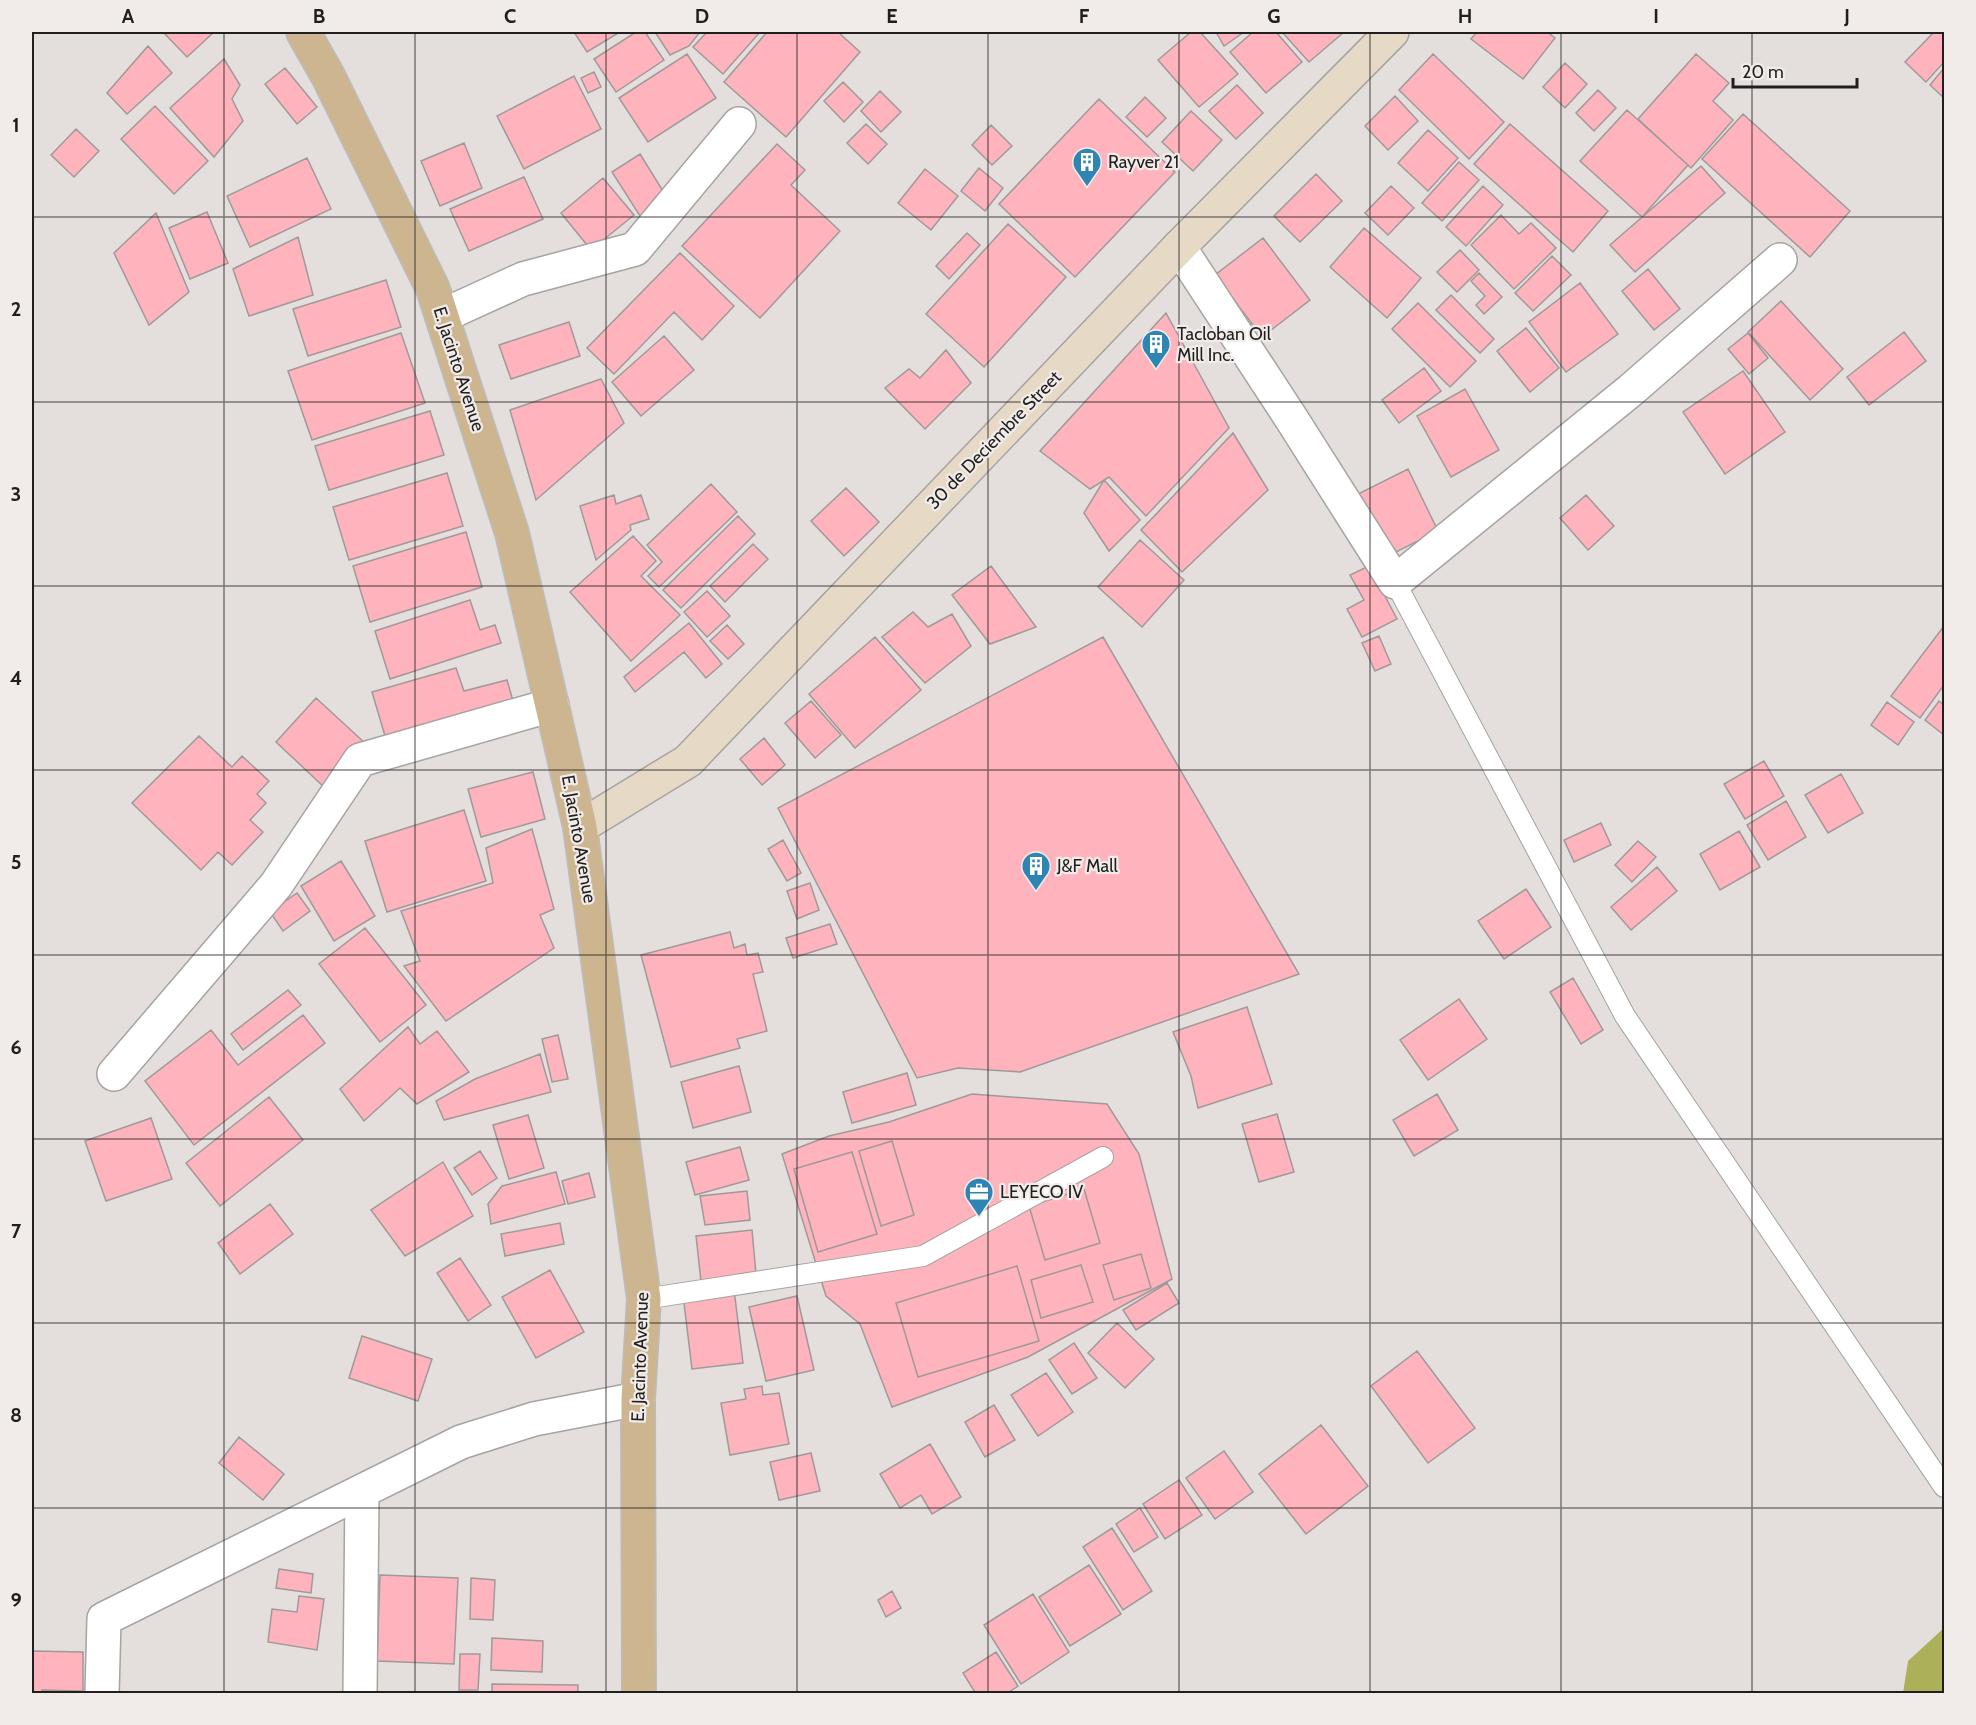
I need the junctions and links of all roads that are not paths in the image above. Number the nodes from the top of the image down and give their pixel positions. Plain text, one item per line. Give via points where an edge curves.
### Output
1 (303, 32) edge
2 (1392, 32) edge
3 (739, 124) dead end
4 (1179, 247) junction
5 (1780, 260) dead end
6 (442, 316) junction
7 (1395, 582) junction
8 (552, 705) junction
9 (580, 827) junction
10 (114, 1074) dead end
11 (1103, 1157) dead end
12 (644, 1299) junction
13 (638, 1399) junction
14 (1944, 1487) edge
15 (362, 1491) junction
16 (102, 1694) edge
17 (360, 1694) edge
18 (639, 1694) edge

1 - 6 main road, E. Jacinto Avenue via 433,289
2 - 4 street, 30 de Deciembre Street
3 - 6 street via 635,249 523,279
4 - 7 street
4 - 9 street, 30 de Deciembre Street via 688,761
5 - 7 street via 1631,390
6 - 8 main road, E. Jacinto Avenue via 512,533
7 - 14 lane via 1625,1016
8 - 9 main road, E. Jacinto Avenue
8 - 10 street via 360,760 276,885
9 - 12 main road, E. Jacinto Avenue
11 - 12 lane via 923,1256
12 - 13 main road, E. Jacinto Avenue
13 - 15 street via 534,1419 461,1442
13 - 18 main road, E. Jacinto Avenue
15 - 16 street via 104,1619
15 - 17 street

